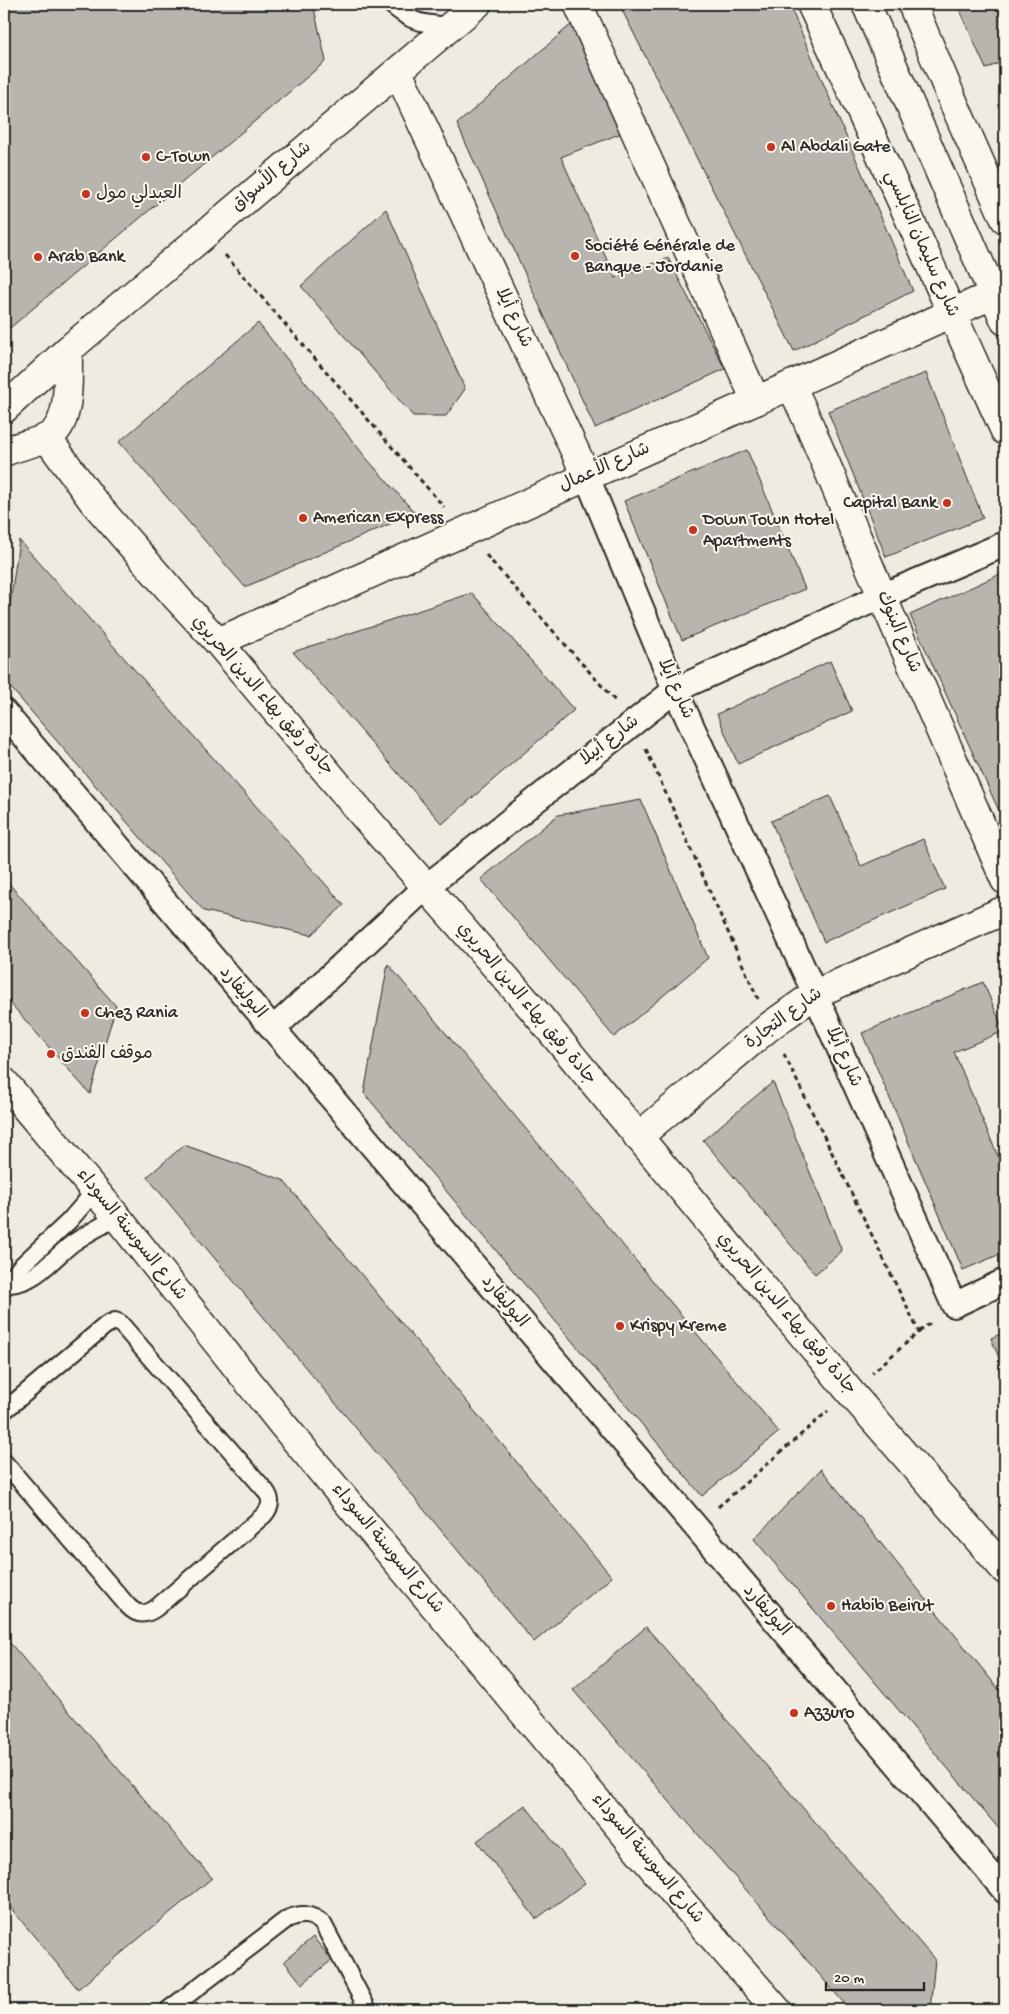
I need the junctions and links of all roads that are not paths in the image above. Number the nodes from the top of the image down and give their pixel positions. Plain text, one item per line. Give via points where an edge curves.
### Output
1 (390, 4) edge
2 (477, 4) edge
3 (578, 4) edge
4 (811, 4) edge
5 (866, 4) edge
6 (912, 4) edge
7 (451, 26) junction
8 (398, 72) junction
9 (1005, 219) edge
10 (992, 295) junction
11 (951, 313) junction
12 (1005, 321) edge
13 (68, 350) junction
14 (791, 385) junction
15 (756, 400) junction
16 (4, 410) edge
17 (1005, 431) edge
18 (47, 438) junction
19 (4, 452) edge
20 (587, 477) junction
21 (1005, 544) edge
22 (882, 596) junction
23 (218, 642) junction
24 (675, 690) junction
25 (4, 712) edge
26 (1005, 880) edge
27 (426, 887) junction
28 (1005, 910) edge
29 (815, 994) junction
30 (273, 1029) junction
31 (4, 1082) edge
32 (638, 1137) junction
33 (95, 1191) junction
34 (117, 1217) junction
35 (1005, 1281) edge
36 (6, 1283) edge
37 (4, 1411) edge
38 (4, 1462) edge
39 (1005, 1570) edge
40 (1005, 1891) edge
41 (168, 2010) edge
42 (368, 2010) edge
43 (777, 2010) edge

1 - 7 lane via 408,19
2 - 7 street, شارع الأسواق
3 - 15 street
4 - 11 street, شارع سليمان النابلسي via 871,130
5 - 10 street
6 - 9 street
7 - 8 street, شارع الأسواق
8 - 13 street, شارع الأسواق
8 - 20 street, شارع أيلا
10 - 11 street, شارع الأعمال
10 - 12 street
11 - 14 street, شارع الأعمال
11 - 17 street, شارع سليمان النابلسي
13 - 16 street, شارع الأسواق
13 - 18 street via 66,408 56,432
14 - 15 street, شارع الأعمال
14 - 22 street, شارع البنوك
15 - 20 street, شارع الأعمال
18 - 19 street
18 - 23 street, جادة رفيق بهاء الدين الحريري via 93,501
20 - 23 street, شارع الأعمال
20 - 24 street, شارع أيلا
21 - 22 street, شارع أبيلا
22 - 24 street, شارع أبيلا
22 - 26 street, شارع البنوك
23 - 27 street, جادة رفيق بهاء الدين الحريري
24 - 27 street, شارع أبيلا
24 - 29 street, شارع أيلا
25 - 30 street, البوليفارد
27 - 30 street, شارع أبيلا
27 - 32 street, جادة رفيق بهاء الدين الحريري via 532,1008
28 - 29 street, شارع التجارة
29 - 32 street, شارع التجارة via 770,1026
29 - 35 street, شارع أيلا via 954,1305
30 - 40 street, البوليفارد
31 - 33 street, شارع السوسنة السوداء
32 - 39 street, جادة رفيق بهاء الدين الحريري via 850,1392
33 - 34 street, شارع السوسنة السوداء
33 - 36 lane
34 - 36 lane via 71,1245 30,1279 16,1284
34 - 43 street, شارع السوسنة السوداء via 283,1425 674,1893
37 - 38 lane via 106,1325 115,1321 270,1495 271,1503 264,1516 156,1608 142,1614 127,1605
41 - 42 lane via 286,1919 306,1914 323,1924

